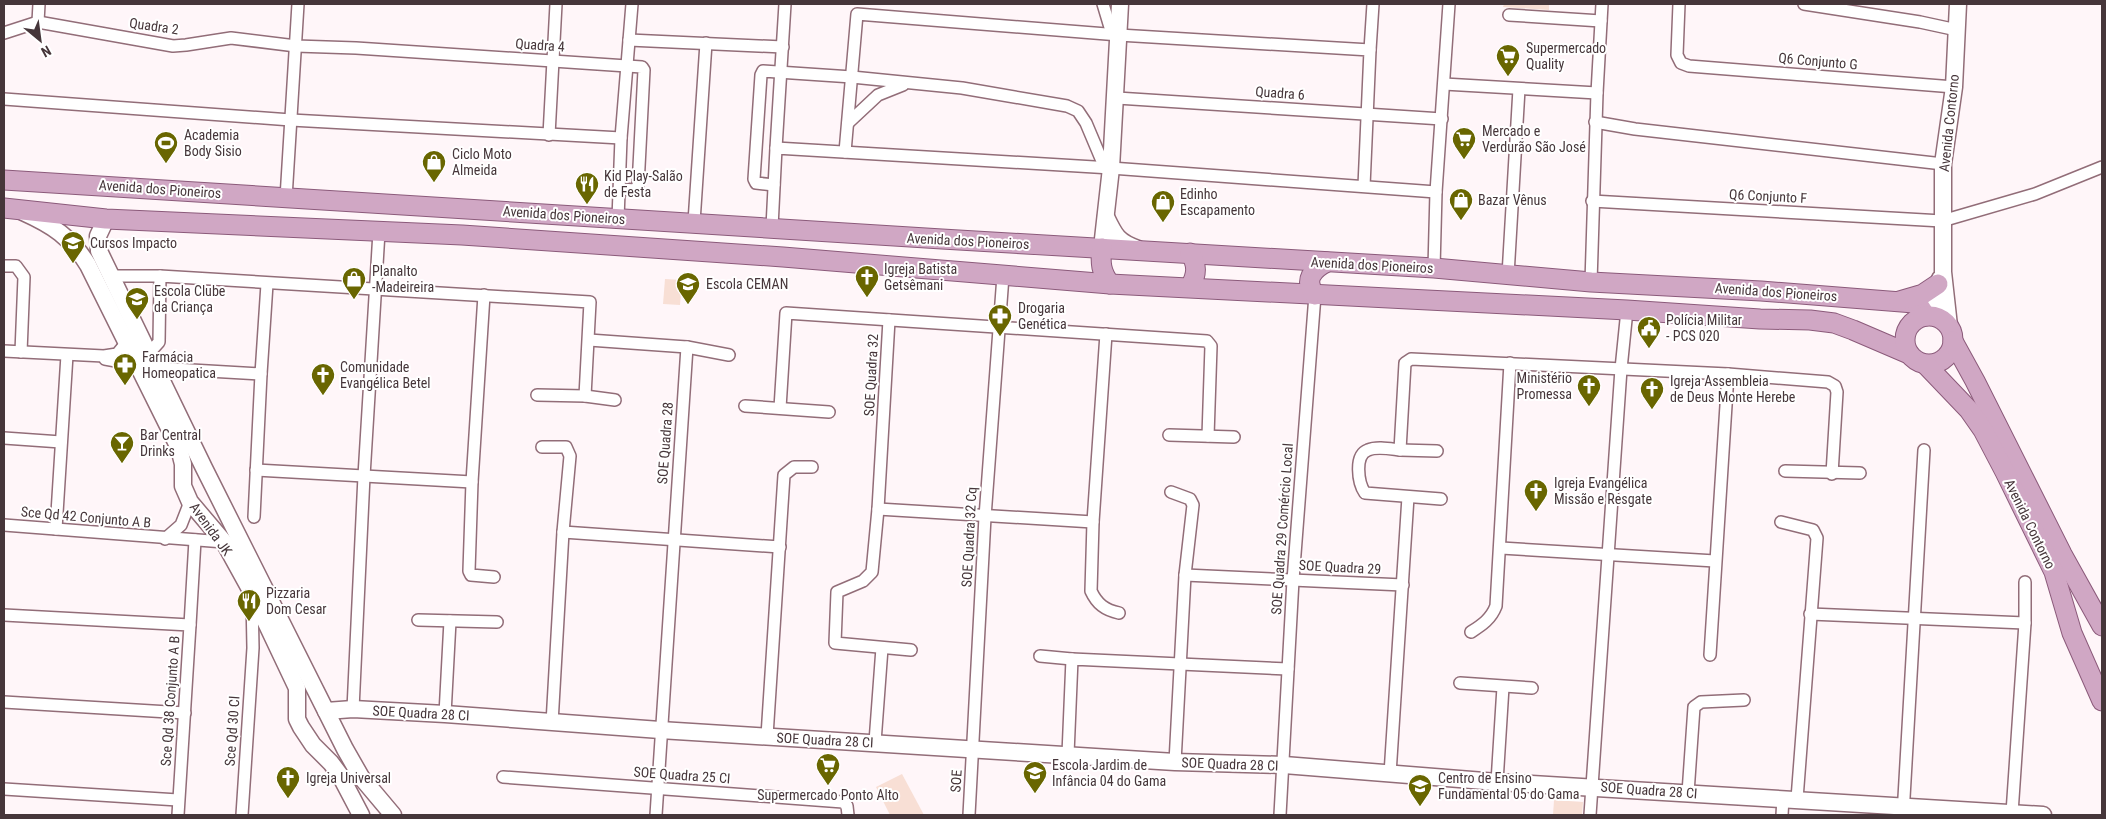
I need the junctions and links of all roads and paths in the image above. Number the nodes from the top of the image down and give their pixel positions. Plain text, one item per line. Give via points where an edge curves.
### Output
1 (39, 4) edge
2 (298, 4) edge
3 (556, 4) edge
4 (632, 4) edge
5 (774, 4) edge
6 (1103, 4) edge
7 (1120, 4) edge
8 (1374, 4) edge
9 (1449, 4) edge
10 (1602, 4) edge
11 (1679, 4) edge
12 (1804, 4) edge
13 (1958, 4) edge
14 (784, 9) edge
15 (857, 9) edge
16 (1509, 15) dead end
17 (1601, 21) junction
18 (38, 22) junction
19 (1957, 30) junction
20 (4, 33) edge
21 (1116, 34) junction
22 (629, 40) junction
23 (706, 43) junction
24 (296, 46) junction
25 (783, 48) junction
26 (1370, 50) junction
27 (554, 60) junction
28 (628, 66) junction
29 (781, 73) junction
30 (852, 77) junction
31 (907, 84) junction
32 (1444, 84) junction
33 (1954, 87) junction
34 (1519, 89) junction
35 (1596, 93) junction
36 (1117, 98) junction
37 (4, 99) edge
38 (1366, 114) junction
39 (1442, 119) junction
40 (291, 120) junction
41 (1595, 122) junction
42 (848, 123) junction
43 (549, 135) junction
44 (621, 138) junction
45 (776, 148) junction
46 (845, 152) junction
47 (1943, 164) junction
48 (2102, 167) edge
49 (1108, 168) junction
50 (4, 180) edge
51 (81, 184) junction
52 (774, 185) junction
53 (1364, 186) junction
54 (620, 189) junction
55 (1436, 192) junction
56 (286, 198) junction
57 (1592, 201) junction
58 (437, 207) junction
59 (10, 209) edge
60 (465, 209) junction
61 (83, 216) junction
62 (1106, 217) junction
63 (106, 219) junction
64 (618, 219) junction
65 (1942, 221) junction
66 (694, 222) junction
67 (772, 227) junction
68 (379, 232) junction
69 (836, 232) junction
70 (439, 234) junction
71 (462, 235) junction
72 (942, 239) junction
73 (1102, 248) junction
74 (1140, 250) junction
75 (1190, 253) junction
76 (783, 257) junction
77 (1327, 262) junction
78 (861, 265) junction
79 (4, 266) edge
80 (1434, 268) junction
81 (1508, 275) junction
82 (111, 276) junction
83 (160, 276) junction
84 (1003, 276) junction
85 (1941, 278) junction
86 (1590, 282) junction
87 (267, 284) junction
88 (1110, 284) junction
89 (1190, 288) junction
90 (376, 289) junction
91 (1761, 291) junction
92 (484, 295) junction
93 (1315, 295) junction
94 (1898, 301) junction
95 (1626, 310) junction
96 (1927, 316) junction
97 (1760, 319) junction
98 (889, 320) junction
99 (998, 328) junction
100 (1106, 334) junction
101 (1951, 334) junction
102 (589, 340) junction
103 (127, 342) junction
104 (687, 346) junction
105 (4, 351) edge
106 (21, 352) junction
107 (729, 354) dead end
108 (1908, 354) junction
109 (67, 355) junction
110 (92, 356) junction
111 (153, 360) junction
112 (1510, 363) junction
113 (1926, 364) junction
114 (138, 365) junction
115 (1621, 369) junction
116 (261, 374) junction
117 (1728, 374) junction
118 (537, 395) dead end
119 (585, 396) junction
120 (614, 400) dead end
121 (744, 406) dead end
122 (780, 408) junction
123 (829, 412) dead end
124 (1169, 435) dead end
125 (1208, 436) junction
126 (1234, 437) dead end
127 (4, 438) edge
128 (61, 442) junction
129 (542, 447) dead end
130 (1400, 450) junction
131 (1924, 450) dead end
132 (1437, 451) dead end
133 (812, 467) dead end
134 (204, 468) junction
135 (256, 470) junction
136 (1785, 471) dead end
137 (183, 474) junction
138 (1832, 474) junction
139 (1860, 474) dead end
140 (364, 476) junction
141 (472, 482) junction
142 (1172, 492) dead end
143 (1408, 497) junction
144 (1441, 499) dead end
145 (190, 502) junction
146 (878, 509) junction
147 (984, 516) junction
148 (254, 517) dead end
149 (1093, 522) junction
150 (1781, 522) dead end
151 (4, 526) edge
152 (56, 529) junction
153 (563, 532) junction
154 (165, 538) junction
155 (196, 540) junction
156 (673, 541) junction
157 (224, 542) junction
158 (780, 547) junction
159 (1501, 548) junction
160 (1609, 554) junction
161 (1715, 561) junction
162 (1185, 574) junction
163 (494, 577) dead end
164 (1293, 580) junction
165 (2025, 582) dead end
166 (1403, 585) junction
167 (251, 591) junction
168 (1119, 613) dead end
169 (1810, 614) junction
170 (4, 615) edge
171 (1915, 618) junction
172 (418, 620) dead end
173 (450, 621) junction
174 (497, 622) dead end
175 (2025, 623) junction
176 (190, 625) junction
177 (2102, 626) edge
178 (1471, 632) dead end
179 (273, 637) junction
180 (252, 648) junction
181 (882, 648) junction
182 (912, 650) dead end
183 (1710, 655) dead end
184 (1040, 656) dead end
185 (1072, 659) junction
186 (1180, 666) junction
187 (1288, 669) junction
188 (1460, 683) dead end
189 (1503, 687) junction
190 (1532, 688) dead end
191 (1744, 700) dead end
192 (2102, 701) edge
193 (4, 702) edge
194 (323, 706) junction
195 (353, 709) junction
196 (297, 710) junction
197 (185, 713) junction
198 (445, 714) junction
199 (552, 723) junction
200 (660, 730) junction
201 (768, 736) junction
202 (875, 742) junction
203 (973, 749) junction
204 (1068, 754) junction
205 (1175, 762) junction
206 (1284, 766) junction
207 (1390, 774) junction
208 (503, 777) dead end
209 (1497, 782) junction
210 (1592, 787) junction
211 (657, 788) junction
212 (4, 789) edge
213 (1688, 793) junction
214 (1790, 799) junction
215 (178, 800) junction
216 (1904, 811) edge
217 (2012, 813) junction
218 (178, 815) edge
219 (242, 815) edge
220 (361, 815) edge
221 (393, 815) edge
222 (656, 815) edge
223 (848, 815) edge
224 (968, 815) edge
225 (1280, 815) edge
226 (1590, 815) edge
227 (1782, 815) edge
228 (2043, 815) edge

1 - 18 street
2 - 24 street
3 - 27 street
4 - 22 street
5 - 14 street
6 - 21 street
7 - 21 street
8 - 26 street
9 - 32 street
10 - 17 street
11 - 33 street, Q6 Conjunto G via 1677,55 1681,63 1689,66
12 - 19 street
13 - 19 street, Avenida Contorno
14 - 25 street
15 - 21 street
15 - 30 street
16 - 17 street
17 - 35 street
18 - 20 street
18 - 24 street, Quadra 2 via 173,46 232,38
19 - 33 street, Avenida Contorno
21 - 26 street
21 - 36 street
22 - 23 street
22 - 28 street
23 - 25 street
23 - 66 street
24 - 27 street, Quadra 4
24 - 40 street
25 - 29 street
26 - 38 street
27 - 28 street, Quadra 4
27 - 43 street
28 - 44 street
28 - 54 street via 644,70 638,186 636,190
29 - 30 street
29 - 45 street
29 - 52 street via 763,71 760,74 754,179 756,183
30 - 31 street
30 - 42 street
31 - 42 street via 878,95
31 - 49 street via 962,88 1067,106 1078,111 1086,123
32 - 34 street
32 - 39 street
33 - 47 street, Avenida Contorno
34 - 35 street
34 - 81 street
35 - 41 street
36 - 38 street, Quadra 6
36 - 49 street
37 - 40 street
38 - 39 street, Quadra 6
38 - 53 street
39 - 55 street
40 - 43 street
40 - 56 street
41 - 47 street
41 - 57 street
42 - 46 street
43 - 44 street
44 - 54 street
45 - 46 street
45 - 52 street
46 - 49 street
47 - 65 street, Avenida Contorno
48 - 65 street, Q6 Conjunto F via 2035,194
49 - 53 street
49 - 62 street
50 - 51 main road, Avenida dos Pioneiros
51 - 56 main road, Avenida dos Pioneiros
51 - 61 main road via 72,200 76,211
52 - 67 street
53 - 55 street
54 - 64 street
55 - 80 street
56 - 58 main road, Avenida dos Pioneiros
57 - 65 street, Q6 Conjunto F
57 - 86 street
58 - 60 main road, Avenida dos Pioneiros
58 - 70 main road via 444,212 446,220 446,226
59 - 61 main road, Avenida dos Pioneiros
59 - 103 street, Avenida JK via 57,230 72,242 88,265
60 - 64 main road, Avenida dos Pioneiros
60 - 71 main road via 457,215 454,228
61 - 63 main road, Avenida dos Pioneiros
62 - 73 street
62 - 74 street via 1123,244
63 - 68 main road, Avenida dos Pioneiros
63 - 82 street, Avenida JK via 99,230 98,243
64 - 66 main road, Avenida dos Pioneiros
65 - 85 street, Avenida Contorno
66 - 67 main road, Avenida dos Pioneiros
67 - 69 main road, Avenida dos Pioneiros
68 - 70 main road, Avenida dos Pioneiros
68 - 90 street
69 - 72 main road, Avenida dos Pioneiros
69 - 76 main road via 844,244 842,254 799,249
70 - 71 main road, Avenida dos Pioneiros
71 - 76 main road, Avenida dos Pioneiros
72 - 73 main road, Avenida dos Pioneiros
72 - 78 main road via 933,244 860,240 855,256
73 - 74 main road, Avenida dos Pioneiros
73 - 88 main road via 1101,268
74 - 75 main road, Avenida dos Pioneiros
75 - 77 main road, Avenida dos Pioneiros
75 - 89 main road via 1196,264 1196,275
76 - 78 main road, Avenida dos Pioneiros
77 - 80 main road, Avenida dos Pioneiros
77 - 93 main road via 1316,268 1311,277 1310,287
78 - 84 main road, Avenida dos Pioneiros
79 - 106 street via 16,266 24,277
80 - 81 main road, Avenida dos Pioneiros
81 - 86 main road, Avenida dos Pioneiros
82 - 83 street
82 - 111 street, Avenida JK
83 - 87 street
83 - 111 street via 159,342
84 - 88 main road, Avenida dos Pioneiros
84 - 99 street, SOE Quadra 32 Cq
85 - 94 main road via 1923,294
85 - 96 street
85 - 101 street
86 - 91 main road, Avenida dos Pioneiros
87 - 90 street
87 - 116 street
88 - 89 main road, Avenida dos Pioneiros
89 - 93 main road, Avenida dos Pioneiros
90 - 92 street
90 - 140 street
91 - 94 main road, Avenida dos Pioneiros
91 - 97 main road via 1767,307
92 - 102 street via 590,302
92 - 141 street
93 - 95 main road, Avenida dos Pioneiros
93 - 164 street, SOE Quadra 29 Comércio Local
94 - 96 main road, Avenida dos Pioneiros via 1918,305
95 - 97 main road, Avenida dos Pioneiros
95 - 115 street
96 - 101 main road via 1940,318
96 - 108 main road via 1908,327 1904,341
97 - 108 main road, Avenida dos Pioneiros via 1834,323
98 - 99 street
98 - 122 street, SOE Quadra 32 via 786,313
98 - 146 street, SOE Quadra 32
99 - 100 street
99 - 147 street, SOE Quadra 32 Cq
100 - 125 street via 1209,342 1212,346
100 - 149 street
101 - 113 main road via 1952,349 1941,361
101 - 177 main road, Avenida Contorno
102 - 104 street
102 - 119 street
103 - 110 street via 112,356
103 - 114 street, Avenida JK
104 - 107 street
104 - 156 street, SOE Quadra 28
105 - 106 street
106 - 109 street
108 - 113 main road via 1919,363
109 - 110 street
109 - 128 street
110 - 114 street
111 - 116 street
111 - 134 street, Avenida JK
112 - 115 street
112 - 130 street via 1407,360
112 - 159 street
113 - 192 main road, Avenida Contorno via 1969,410 2005,472 2054,572 2072,632
114 - 137 street, Avenida JK via 179,448
115 - 117 street
115 - 160 street
116 - 135 street
117 - 138 street via 1828,382 1835,386
117 - 161 street
118 - 119 street
119 - 120 street
121 - 122 street
122 - 123 street
124 - 125 street
125 - 126 street
127 - 128 street
128 - 152 street
129 - 153 street via 566,447 569,450
130 - 132 street
130 - 143 street via 1371,448 1365,452 1360,460 1360,484 1364,493
131 - 171 street
133 - 158 street via 794,467 784,475
134 - 137 street via 193,466
134 - 194 street, Avenida JK
135 - 140 street
135 - 148 street
136 - 138 street
137 - 145 street, Avenida JK via 183,486
138 - 139 street
140 - 141 street
140 - 195 street
141 - 163 street via 469,571 472,575
142 - 162 street via 1190,499 1193,505
143 - 144 street
143 - 166 street
145 - 154 street via 181,525
145 - 157 street, Avenida JK
146 - 147 street
146 - 181 street, SOE Quadra 32 via 872,572 863,581 838,592 835,643
147 - 149 street
147 - 203 street, SOE Quadra 32 Cq
149 - 168 street via 1092,591 1103,607
150 - 169 street via 1813,530 1817,538
151 - 152 street, Sce Qd 42 Conjunto A B
152 - 154 street, Sce Qd 42 Conjunto A B
153 - 156 street
153 - 199 street
154 - 155 street, Sce Qd 42 Conjunto A B
155 - 157 street, Sce Qd 42 Conjunto A B
155 - 176 street
156 - 158 street
156 - 200 street, SOE Quadra 28
157 - 167 street, Avenida JK
158 - 201 street
159 - 160 street
159 - 178 street via 1493,615
160 - 161 street
160 - 210 street
161 - 183 street
162 - 164 street, SOE Quadra 29
162 - 186 street
164 - 166 street, SOE Quadra 29
164 - 187 street, SOE Quadra 29 Comércio Local
165 - 175 street
166 - 207 street
167 - 179 street, Avenida JK
167 - 180 street, Sce Qd 30 Cl
169 - 171 street
169 - 214 street
170 - 176 street, Sce Qd 38 Conjunto A B
171 - 175 street
171 - 216 street
172 - 173 street
173 - 174 street
173 - 198 street
175 - 217 street
176 - 197 street, Sce Qd 38 Conjunto A B
179 - 180 street via 266,636
179 - 196 street, Avenida JK via 297,688
180 - 219 street, Sce Qd 30 Cl
181 - 182 street
181 - 202 street
184 - 185 street
185 - 186 street
185 - 204 street
186 - 187 street
186 - 205 street
187 - 206 street, SOE Quadra 29 Comércio Local
188 - 189 street
189 - 190 street
189 - 209 street
191 - 213 street via 1701,702 1694,707
193 - 197 street
194 - 195 street, SOE Quadra 28 CI
194 - 196 street, SOE Quadra 28 CI via 315,699 307,700
194 - 221 street, Avenida JK via 361,777
195 - 198 street, SOE Quadra 28 CI
196 - 220 street, Avenida JK via 306,737 340,776
197 - 215 street, Sce Qd 38 Conjunto A B
198 - 199 street, SOE Quadra 28 CI
199 - 200 street, SOE Quadra 28 CI
200 - 201 street, SOE Quadra 28 CI
200 - 211 street, SOE Quadra 28
201 - 202 street, SOE Quadra 28 CI
202 - 203 street, SOE Quadra 28 CI
203 - 204 street, SOE Quadra 28 CI
203 - 224 street, SOE
204 - 205 street, SOE Quadra 28 CI
205 - 206 street, SOE Quadra 28 CI
206 - 207 street, SOE Quadra 28 CI
206 - 225 street
207 - 209 street, SOE Quadra 28 CI
208 - 211 street, SOE Quadra 25 CI
209 - 210 street, SOE Quadra 28 CI
210 - 213 street, SOE Quadra 28 CI
210 - 226 street
211 - 222 street, SOE Quadra 28
211 - 223 street, SOE Quadra 25 CI via 844,802
212 - 215 street
213 - 214 street, SOE Quadra 28 CI
214 - 216 street, SOE Quadra 28 CI
214 - 227 street
215 - 218 street, Sce Qd 38 Conjunto A B
216 - 217 street, SOE Quadra 28 CI
217 - 228 street, SOE Quadra 28 CI

